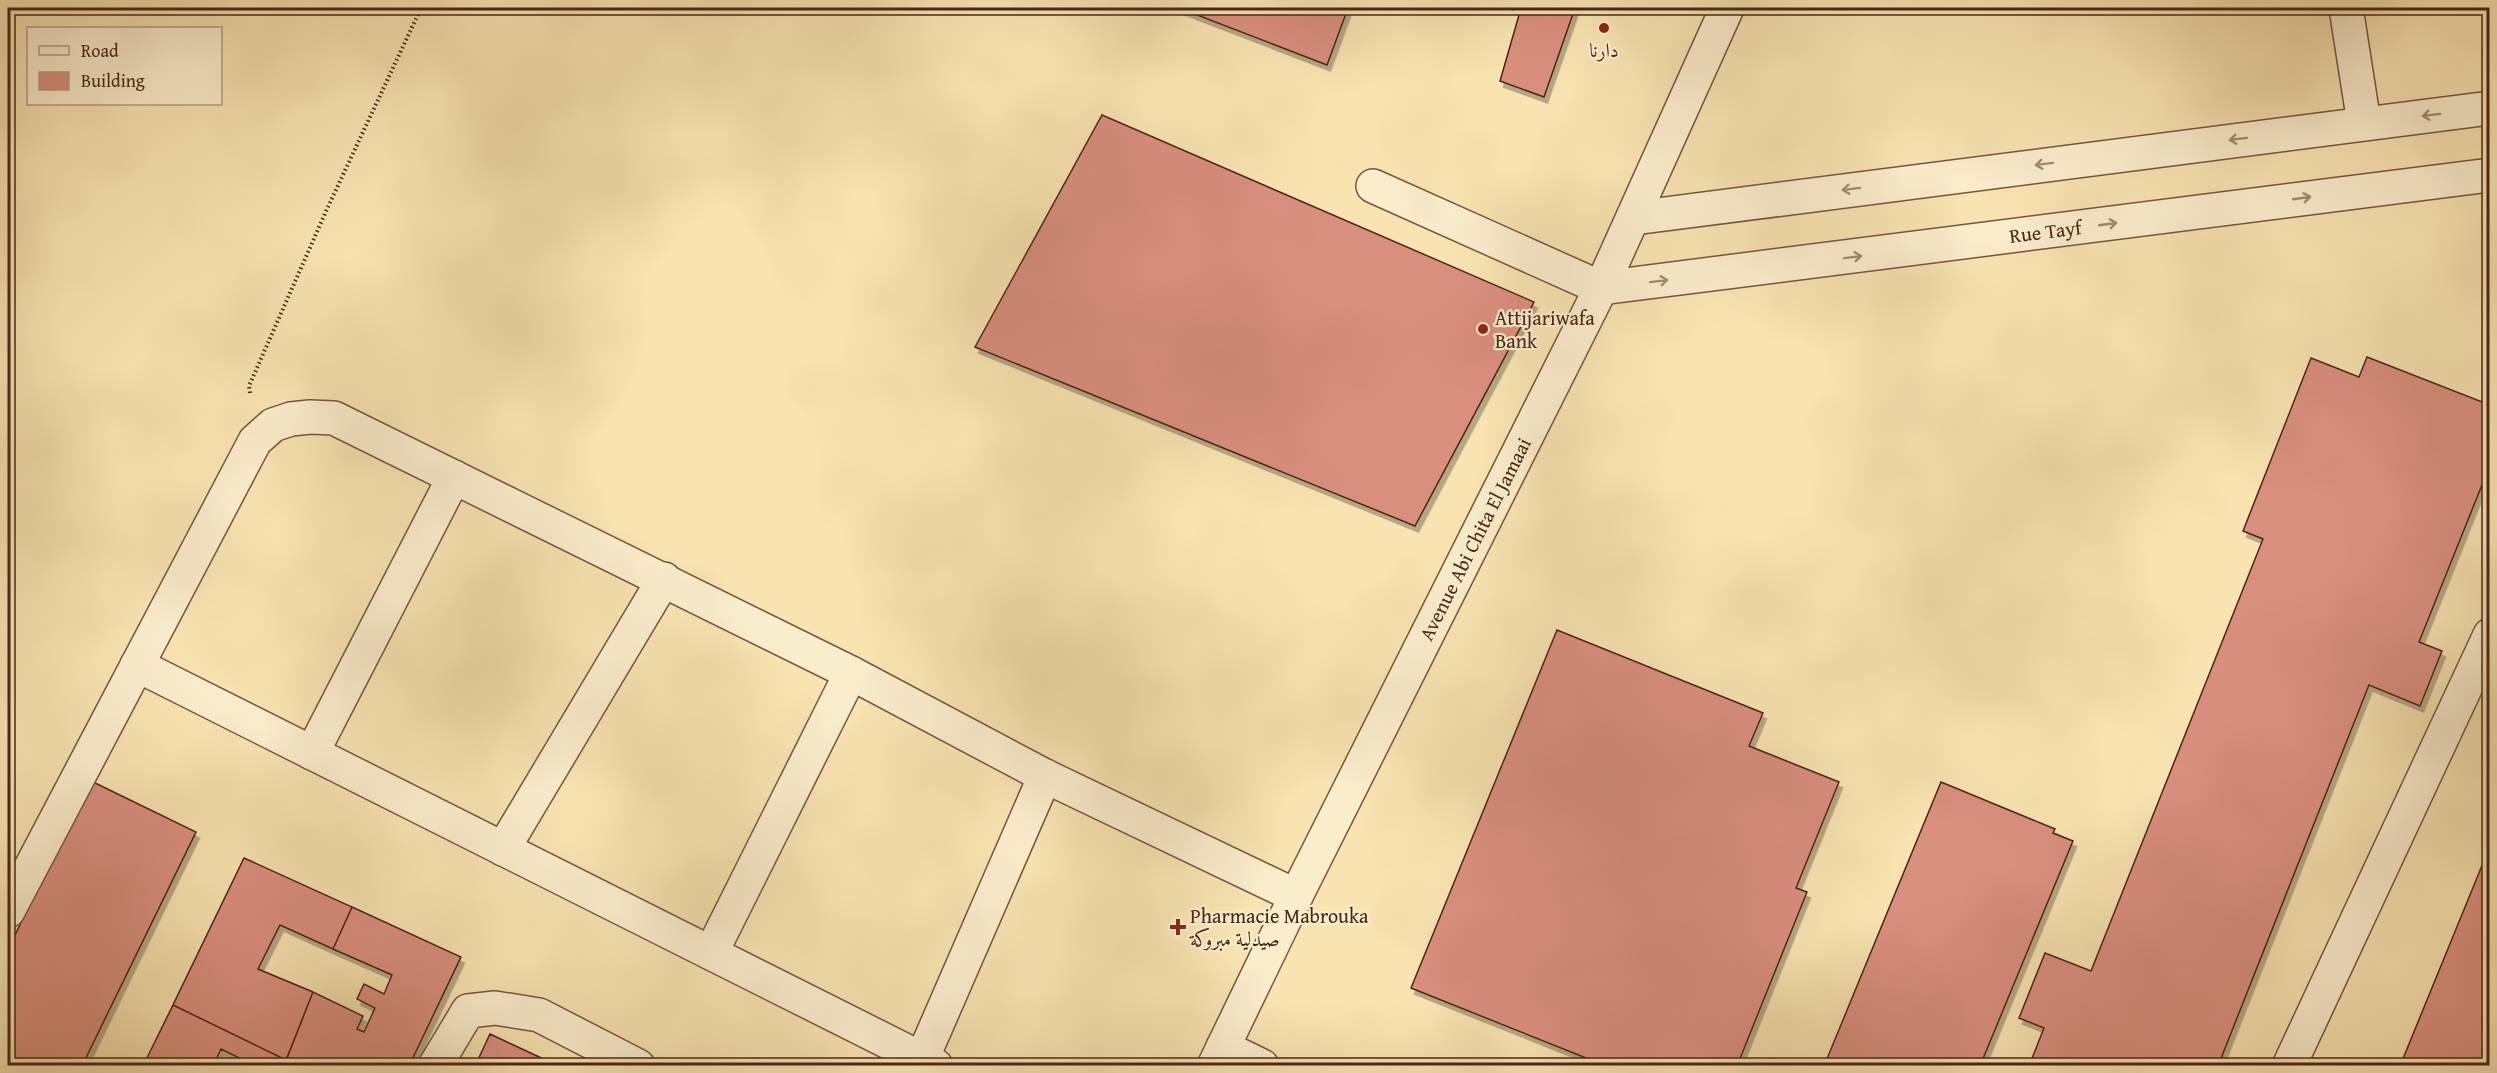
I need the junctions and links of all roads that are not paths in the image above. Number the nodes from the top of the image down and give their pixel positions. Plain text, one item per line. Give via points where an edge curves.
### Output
1 (1727, 8) edge
2 (2346, 8) edge
3 (2490, 108) edge
4 (2364, 123) junction
5 (2490, 175) edge
6 (1373, 186) dead end
7 (1634, 218) junction
8 (1601, 288) junction
9 (454, 477) junction
10 (664, 579) junction
11 (2490, 635) edge
12 (137, 665) junction
13 (851, 673) junction
14 (312, 753) junction
15 (1045, 776) junction
16 (503, 849) junction
17 (1296, 896) junction
18 (8, 911) edge
19 (711, 953) junction
20 (1218, 1056) edge
21 (929, 1062) edge
22 (435, 1065) edge
23 (638, 1065) edge
24 (1262, 1065) edge
25 (2289, 1065) edge

1 - 7 street, Avenue Abi Chita El Jamaai
2 - 4 street
3 -> 4 street
4 -> 7 street
8 -> 5 street, Rue Tayf
6 - 8 street
7 - 8 street, Avenue Abi Chita El Jamaai
8 - 17 street, Avenue Abi Chita El Jamaai
9 - 10 street
9 - 12 street via 334,418 291,419 273,425 255,441
9 - 14 street
10 - 13 street
10 - 16 street
11 - 25 street
12 - 14 street
12 - 18 street
13 - 15 street
13 - 19 street
14 - 16 street
15 - 17 street
15 - 21 street
16 - 19 street
17 - 20 street, Avenue Abi Chita El Jamaai
19 - 21 street
20 - 24 street
22 - 23 street via 468,1011 495,1008 539,1015

